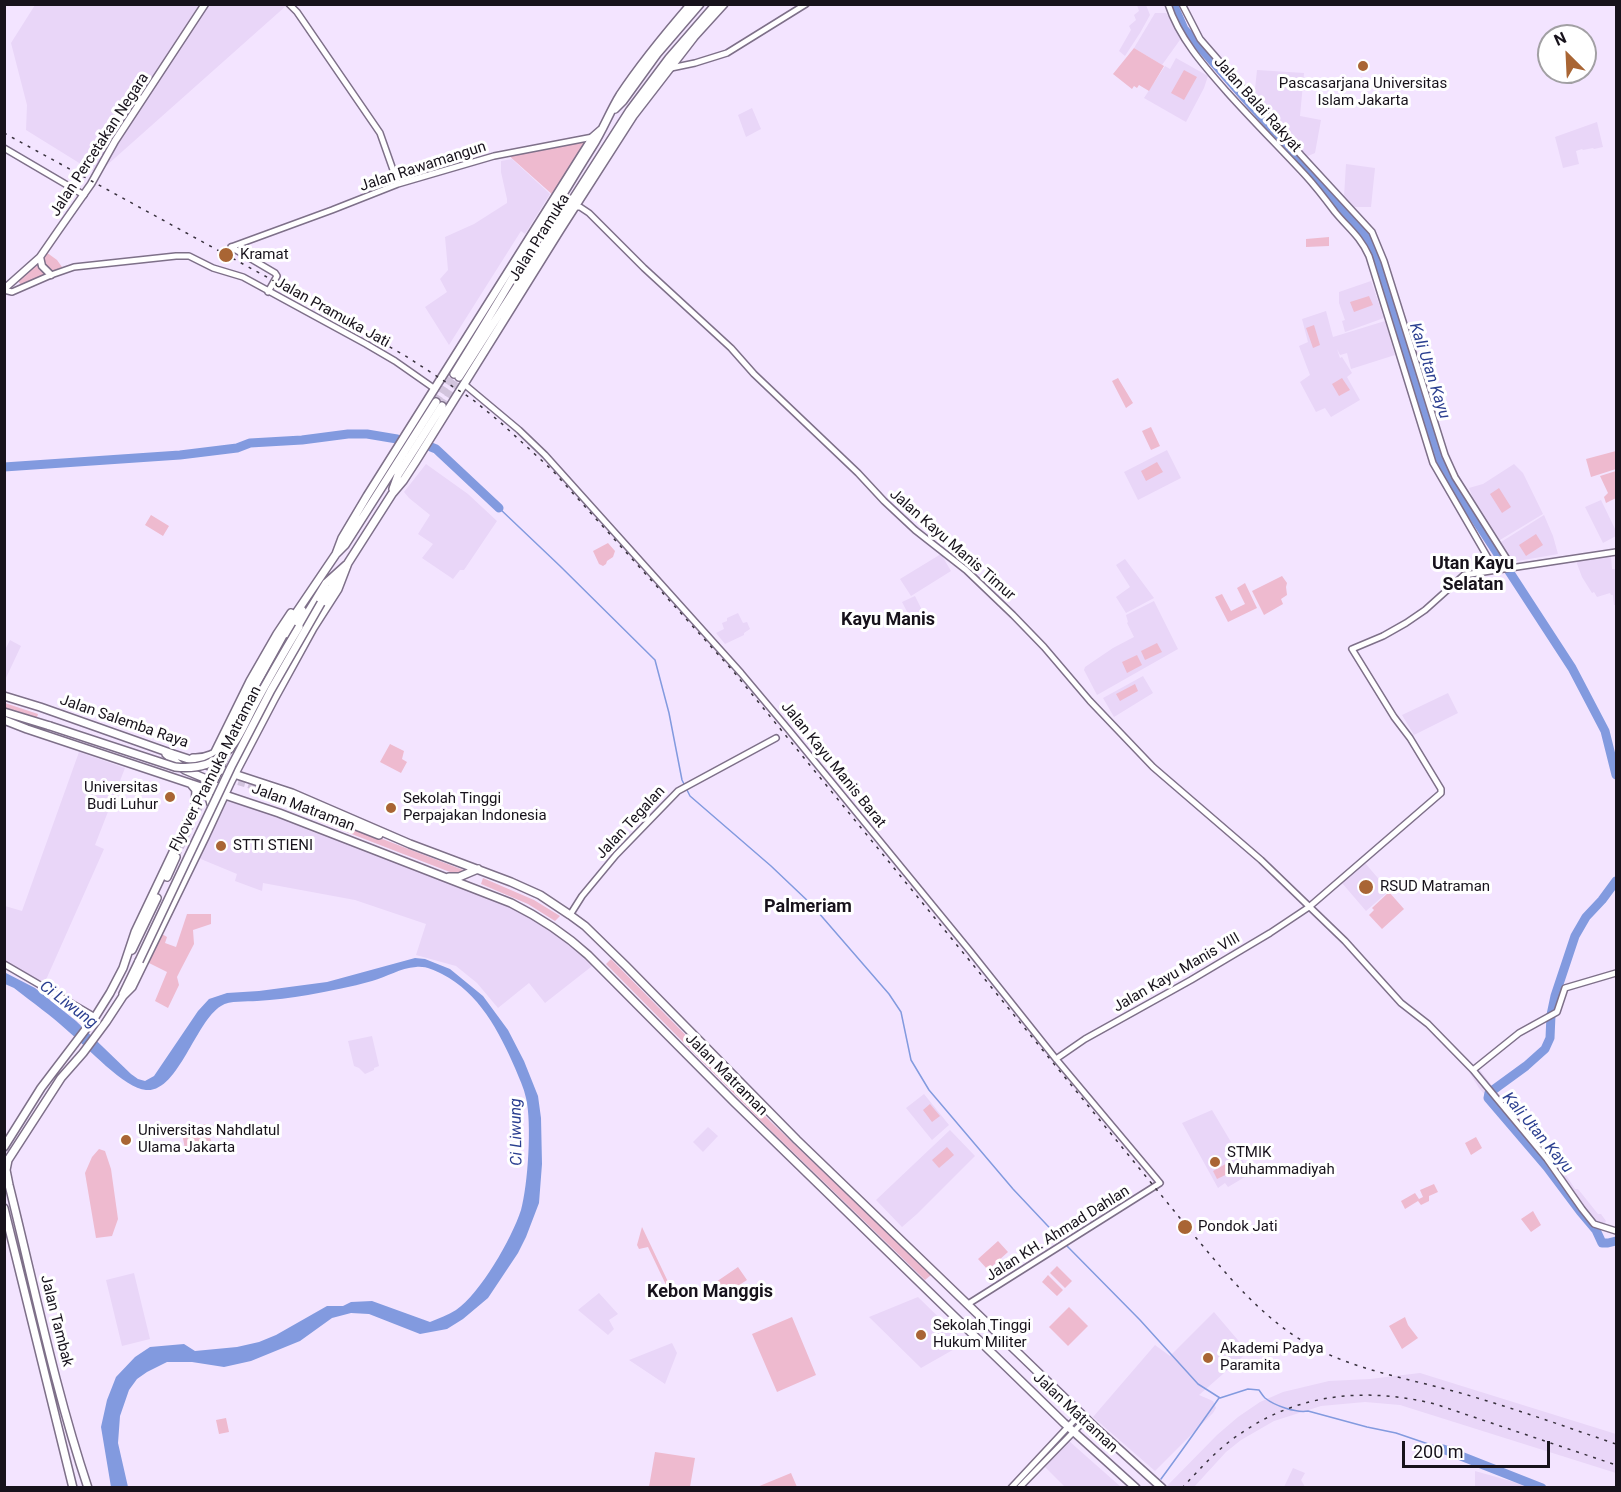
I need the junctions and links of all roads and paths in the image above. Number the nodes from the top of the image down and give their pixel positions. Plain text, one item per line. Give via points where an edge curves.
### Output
1 (205, 4) edge
2 (289, 4) edge
3 (691, 4) edge
4 (700, 4) edge
5 (716, 4) edge
6 (724, 4) edge
7 (806, 4) edge
8 (1168, 4) edge
9 (1182, 4) edge
10 (669, 68) junction
11 (611, 113) junction
12 (601, 130) junction
13 (593, 137) junction
14 (4, 148) edge
15 (398, 184) junction
16 (84, 195) junction
17 (576, 207) junction
18 (40, 257) junction
19 (51, 274) junction
20 (504, 279) junction
21 (4, 290) edge
22 (268, 292) junction
23 (521, 294) junction
24 (505, 299) junction
25 (459, 379) junction
26 (435, 389) junction
27 (424, 440) junction
28 (406, 445) junction
29 (394, 466) junction
30 (392, 494) junction
31 (1617, 552) edge
32 (336, 554) junction
33 (348, 563) junction
34 (1511, 567) junction
35 (1495, 570) junction
36 (305, 599) junction
37 (300, 606) junction
38 (4, 696) edge
39 (243, 706) tunnel mouth
40 (4, 712) edge
41 (5, 722) edge
42 (776, 738) dead end
43 (230, 745) junction
44 (162, 750) junction
45 (173, 754) junction
46 (214, 754) junction
47 (243, 758) junction
48 (219, 769) junction
49 (235, 774) junction
50 (252, 779) junction
51 (189, 782) junction
52 (209, 786) junction
53 (260, 788) tunnel mouth
54 (226, 792) junction
55 (212, 804) junction
56 (253, 804) junction
57 (195, 806) junction
58 (216, 814) junction
59 (410, 844) junction
60 (176, 857) tunnel mouth
61 (478, 869) junction
62 (1309, 907) junction
63 (569, 913) junction
64 (4, 964) edge
65 (123, 968) junction
66 (1617, 973) edge
67 (123, 996) junction
68 (93, 1020) junction
69 (1056, 1059) junction
70 (1473, 1070) junction
71 (4, 1147) edge
72 (8, 1160) edge
73 (1160, 1183) joint
74 (4, 1208) edge
75 (1617, 1231) edge
76 (968, 1304) junction
77 (1084, 1416) junction
78 (1071, 1430) junction
79 (77, 1454) junction
80 (65, 1458) junction
81 (82, 1468) junction
82 (68, 1471) junction
83 (1159, 1484) edge
84 (73, 1488) edge
85 (88, 1488) edge
86 (1011, 1488) edge
87 (1019, 1488) edge
88 (1136, 1488) edge

1 - 16 main road, Jalan Percetakan Negara
2 - 15 street via 380,133
3 - 11 main road, Jalan Pramuka via 625,87
4 - 11 main road, Jalan Pramuka
5 - 24 main road, Jalan Pramuka via 630,110
6 - 10 main road, Jalan Pramuka
7 - 10 street via 727,53
8 - 35 street, Jalan Balai Rakyat via 1184,37 1210,73 1359,238 1369,256 1433,463
9 - 34 street, Jalan Balai Rakyat via 1200,39 1372,232 1445,455
10 - 17 main road, Jalan Pramuka via 633,116
11 - 12 main road, Jalan Pramuka
12 - 13 main road, Jalan Pramuka
12 - 24 main road, Jalan Pramuka via 540,231
13 - 15 street, Jalan Rawamangun via 507,154
13 - 20 main road, Jalan Pramuka
14 - 16 street
15 - 22 street, Jalan Rawamangun via 231,247 275,273
16 - 18 main road, Jalan Percetakan Negara
17 - 23 main road, Jalan Pramuka
17 - 62 street, Jalan Kayu Manis Timur via 589,213 886,503 1014,615 1153,767
18 - 19 main road via 42,266
18 - 21 main road, Jalan Percetakan Negara
19 - 21 street, Jalan Pramuka Jati via 12,292
19 - 22 street, Jalan Pramuka Jati via 74,267 183,255 217,270 238,274
20 - 24 main road
20 - 26 main road, Jalan Pramuka
22 - 26 street, Jalan Pramuka Jati via 366,344
23 - 24 main road
23 - 25 main road, Jalan Pramuka
24 - 25 main road, Jalan Pramuka
25 - 27 main road, Jalan Pramuka
25 - 69 street, Jalan Kayu Manis Barat via 545,455 741,673
26 - 28 main road, Jalan Pramuka
27 - 28 main road, Jalan Pramuka
27 - 28 main road, Jalan Pramuka via 439,404
27 - 30 main road, Jalan Pramuka via 423,450
28 - 29 main road, Jalan Pramuka
28 - 29 main road
28 - 30 main road, Jalan Pramuka
28 - 32 main road, Jalan Pramuka via 342,538
29 - 32 main road, Jalan Pramuka
30 - 33 main road, Jalan Pramuka
31 - 34 street
32 - 36 main road, Jalan Pramuka
33 - 40 main road, bridge via 326,583 234,742 211,763 194,768 175,767
33 - 47 main road, Jalan Pramuka via 338,589
33 - 67 main road, Flyover Pramuka Matraman, bridge via 285,664 240,749
34 - 35 street
35 - 62 street, Jalan Kayu Manis VIII via 1461,576 1406,623 1352,649 1442,792
36 - 37 main road, Jalan Pramuka
36 - 43 main road, Jalan Pramuka
37 - 39 main road
37 - 46 main road via 287,618 266,653
38 - 44 main road, Jalan Salemba Raya
41 - 51 main road
42 - 63 street, Jalan Tegalan via 681,789 616,855
43 - 46 main road
43 - 47 main road via 234,756
43 - 48 main road, Jalan Pramuka
44 - 45 main road, Jalan Salemba Raya
44 - 52 main road via 185,770 204,778
45 - 46 main road via 196,758
45 - 48 main road, Jalan Salemba Raya
47 - 49 main road, Jalan Pramuka
47 - 50 main road via 244,769
48 - 49 main road, Jalan Salemba Raya
48 - 52 main road, Jalan Pramuka
49 - 50 main road, Jalan Matraman
49 - 54 main road, Jalan Matraman
50 - 59 main road, Jalan Matraman
51 - 52 main road
51 - 57 main road via 196,790
52 - 54 main road
52 - 55 main road
53 - 59 main road, Jalan Matraman
54 - 56 main road, Jalan Matraman
54 - 58 main road, Jalan Matraman
54 - 61 main road, Jalan Matraman via 447,877
55 - 57 main road via 205,801
55 - 58 main road
56 - 58 main road via 227,802
56 - 78 main road, Jalan Matraman via 511,903 562,933
57 - 65 main road via 135,932
58 - 67 main road, Jalan Matraman via 132,987
59 - 61 main road, Jalan Matraman
60 - 65 main road
61 - 63 main road, Jalan Matraman via 540,895
62 - 69 street, Jalan Kayu Manis VIII
62 - 70 street, Jalan Kayu Manis Timur via 1401,1003 1428,1024
63 - 76 main road, Jalan Matraman
64 - 68 street
65 - 68 main road
66 - 70 street via 1565,988 1553,1015 1510,1039
67 - 72 main road, Jalan Matraman via 61,1078
68 - 71 main road via 41,1088
69 - 73 street, Jalan Kayu Manis Barat
70 - 75 street, Jalan Kayu Manis Timur via 1547,1159 1594,1224
72 - 79 main road, Jalan Tambak via 9,1185
73 - 76 street, Jalan KH. Ahmad Dahlan
74 - 80 main road, Jalan Tambak
76 - 77 main road, Jalan Matraman
77 - 78 street
77 - 83 main road, Jalan Matraman
78 - 86 street
78 - 87 street
78 - 88 main road, Jalan Matraman
79 - 80 main road
79 - 81 main road, Jalan Tambak
80 - 82 main road, Jalan Tambak
81 - 82 main road
81 - 85 main road, Jalan Tambak
82 - 84 main road, Jalan Tambak

